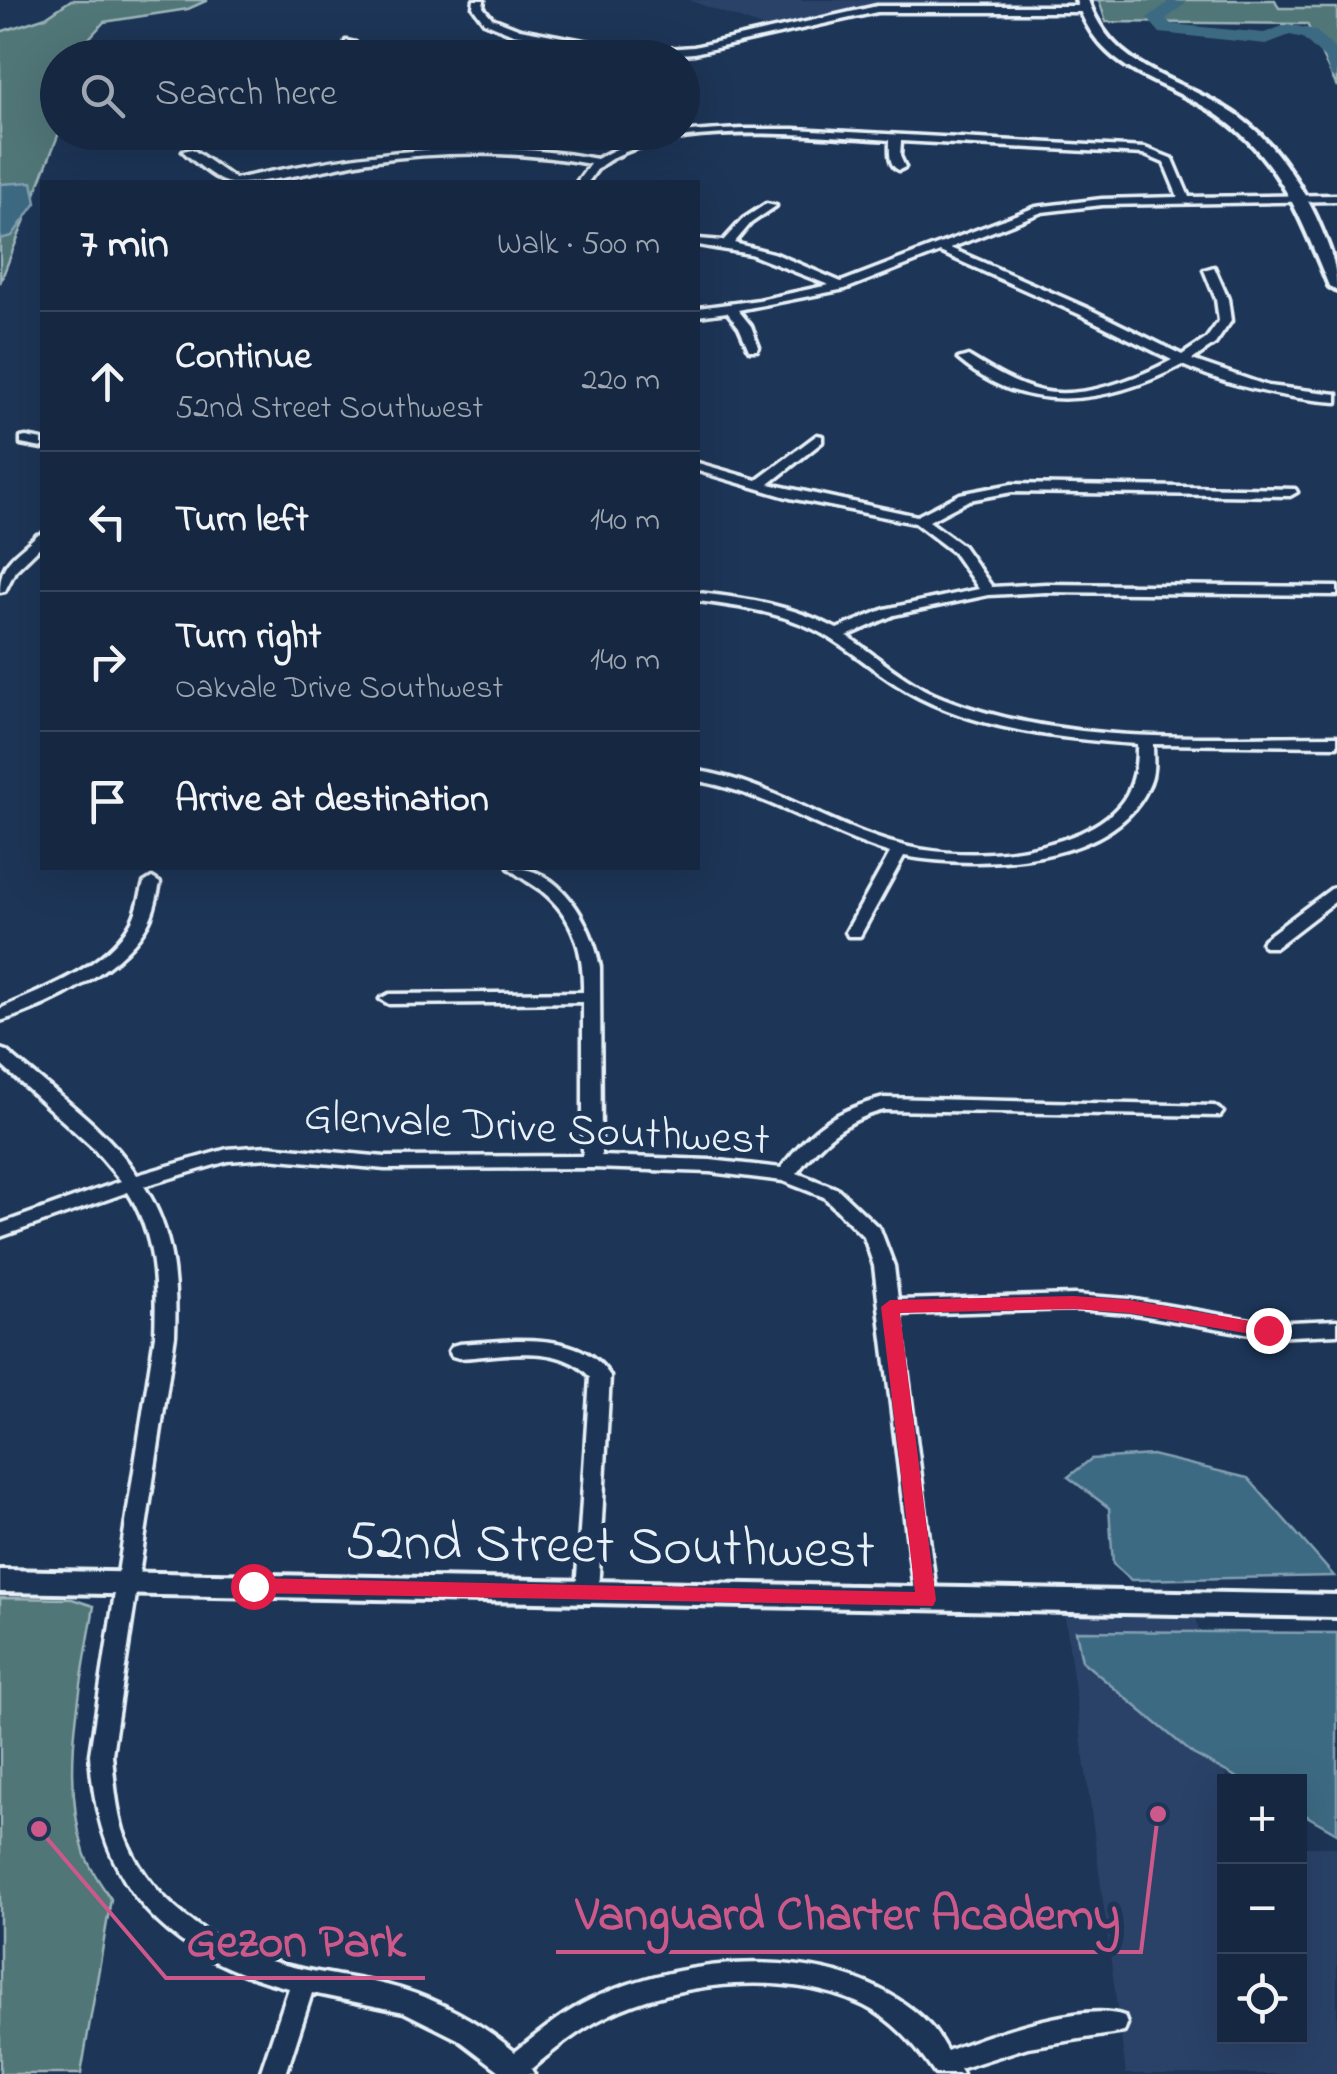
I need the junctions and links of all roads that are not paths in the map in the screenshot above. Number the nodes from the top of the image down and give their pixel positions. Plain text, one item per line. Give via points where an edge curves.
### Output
1 (480, 0) edge
2 (1083, 5) edge
3 (561, 40) edge
4 (700, 49) edge
5 (700, 136) edge
6 (896, 138) junction
7 (630, 150) edge
8 (188, 151) dead end
9 (596, 162) junction
10 (900, 167) dead end
11 (231, 180) edge
12 (244, 180) edge
13 (584, 180) edge
14 (1337, 198) edge
15 (1298, 200) junction
16 (1185, 201) junction
17 (770, 206) dead end
18 (700, 242) edge
19 (728, 244) junction
20 (941, 248) junction
21 (1210, 270) dead end
22 (841, 286) junction
23 (1337, 286) edge
24 (730, 308) junction
25 (700, 312) edge
26 (753, 347) dead end
27 (964, 359) dead end
28 (1182, 360) junction
29 (1337, 398) edge
30 (817, 439) dead end
31 (26, 441) dead end
32 (40, 444) edge
33 (700, 468) edge
34 (760, 484) junction
35 (1290, 492) dead end
36 (919, 520) junction
37 (40, 540) edge
38 (0, 588) edge
39 (988, 590) junction
40 (1337, 591) edge
41 (700, 597) edge
42 (836, 636) junction
43 (1145, 738) junction
44 (1337, 741) edge
45 (700, 776) edge
46 (898, 850) junction
47 (520, 870) edge
48 (152, 882) dead end
49 (1337, 892) edge
50 (854, 932) dead end
51 (1270, 943) dead end
52 (590, 997) junction
53 (390, 1000) dead end
54 (0, 1016) edge
55 (0, 1055) edge
56 (1214, 1112) dead end
57 (592, 1162) junction
58 (786, 1175) junction
59 (136, 1182) junction
60 (0, 1231) edge
61 (890, 1307) junction
62 (1337, 1326) edge
63 (459, 1350) dead end
64 (0, 1581) edge
65 (125, 1583) junction
66 (587, 1592) junction
67 (926, 1600) junction
68 (1337, 1606) edge
69 (304, 1980) junction
70 (1115, 2024) dead end
71 (947, 2069) edge
72 (518, 2071) edge
73 (273, 2074) edge

1 - 3 street via 488,20
2 - 4 street via 877,9
2 - 15 street via 1094,32 1116,54 1233,120 1268,152
5 - 6 street via 746,131
6 - 10 street
6 - 16 street via 1145,151 1168,161
7 - 9 street
8 - 11 street
9 - 12 street via 522,151 442,152
9 - 13 street
14 - 15 street
15 - 16 street
15 - 23 street
16 - 20 street via 1040,209
17 - 19 street via 747,220
18 - 19 street
19 - 22 street
20 - 22 street
20 - 28 street
21 - 28 street via 1225,306 1224,326 1208,346
22 - 24 street
24 - 25 street
24 - 26 street
27 - 28 street via 1017,387 1053,396 1096,392
28 - 29 street via 1233,383
30 - 34 street
31 - 32 street
33 - 34 street
34 - 36 street
35 - 36 street via 1012,488 965,497
36 - 39 street via 958,550
37 - 38 street via 9,569
39 - 40 street
39 - 42 street via 890,612
41 - 42 street via 772,610
42 - 43 street via 936,700 1060,731
43 - 44 street
43 - 46 street via 1142,784 1122,811 1085,836 991,858
45 - 46 street via 738,782
46 - 50 street
47 - 52 street via 578,919 588,942
48 - 54 street via 138,926 117,951
49 - 51 street
52 - 53 street
52 - 57 street
55 - 59 street
56 - 58 street via 884,1104 832,1121
57 - 58 street, Glenvale Drive Southwest
57 - 59 street, Glenvale Drive Southwest via 385,1163 268,1152 227,1154
58 - 61 street, Glenvale Drive Southwest via 830,1193 873,1234
59 - 60 street, Glenvale Drive Southwest
59 - 65 street via 163,1240 170,1294
61 - 62 street via 1074,1302 1268,1330
61 - 67 street, Glenvale Drive Southwest
63 - 66 street via 559,1349 592,1362 600,1376
64 - 65 street, 52nd Street Southwest
65 - 66 street, 52nd Street Southwest
65 - 69 street via 101,1754 104,1807 119,1853 142,1890 198,1939 254,1967
66 - 67 street, 52nd Street Southwest
67 - 68 street, 52nd Street Southwest
69 - 72 street via 424,2008
69 - 73 street
70 - 71 street via 1049,2029
71 - 72 street via 906,2021 865,1995 819,1980 752,1974 662,1984 623,1998 575,2022

